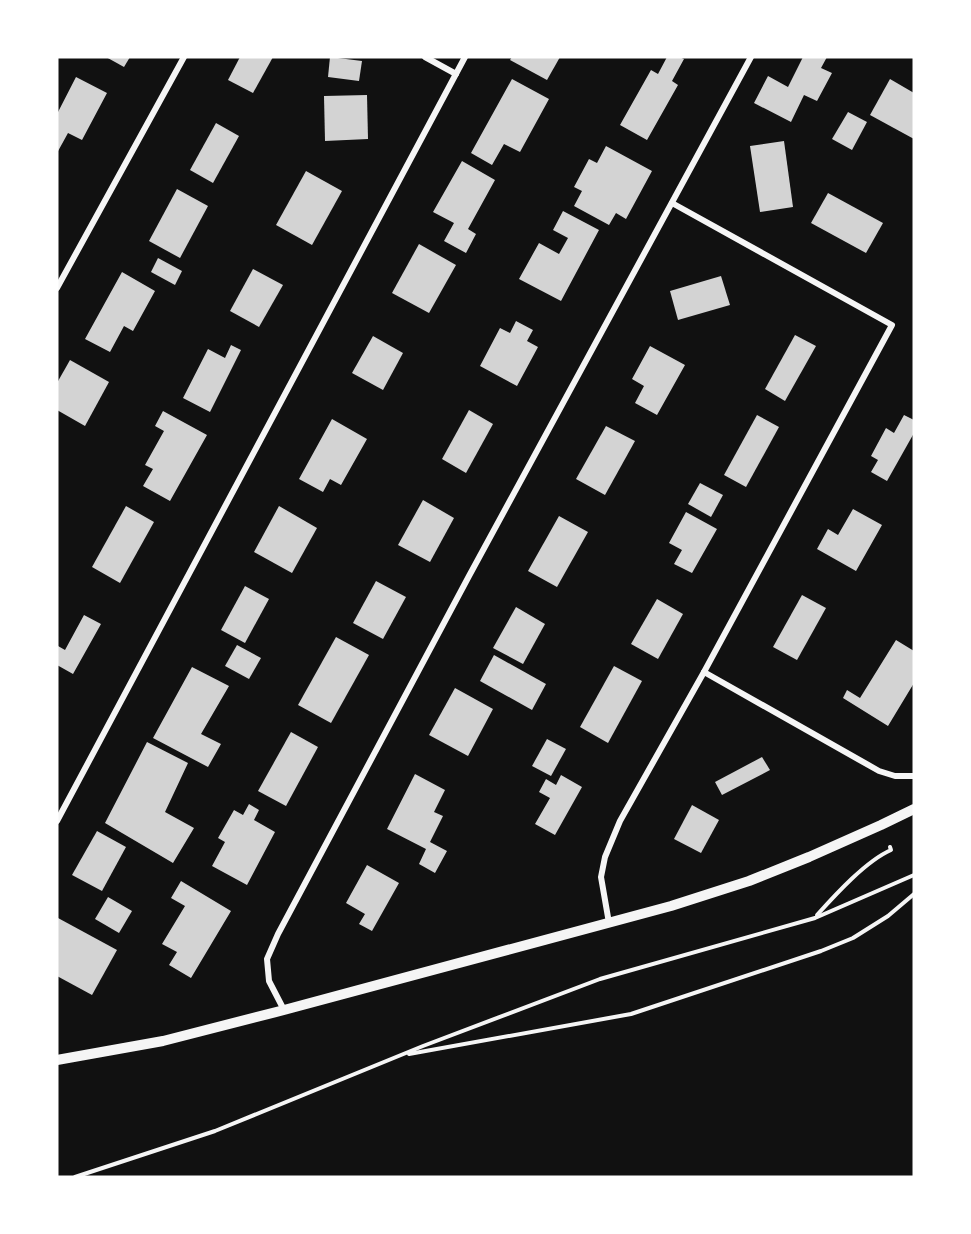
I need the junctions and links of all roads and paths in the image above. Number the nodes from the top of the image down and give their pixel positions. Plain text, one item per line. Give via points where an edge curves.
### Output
1 (184, 57) edge
2 (425, 57) edge
3 (465, 57) edge
4 (751, 57) edge
5 (456, 74) junction
6 (672, 203) junction
7 (57, 288) edge
8 (704, 672) junction
9 (914, 776) edge
10 (914, 809) edge
11 (57, 821) edge
12 (890, 847) dead end
13 (914, 875) edge
14 (914, 894) edge
15 (815, 918) junction
16 (609, 923) junction
17 (284, 1010) junction
18 (400, 1055) junction
19 (61, 1058) edge
20 (75, 1177) edge

1 - 7 street
2 - 5 street
3 - 5 street
4 - 6 street
5 - 11 street
6 - 8 street via 892,325
6 - 17 street via 278,933 267,959 269,981
8 - 9 street via 879,771
8 - 16 street via 620,821 605,858 601,877
10 - 16 street via 749,881
12 - 15 path via 841,889
13 - 15 path
14 - 18 path via 853,938 631,1014
15 - 18 path via 600,979
16 - 17 street
17 - 19 street via 163,1041
18 - 20 path via 215,1131

